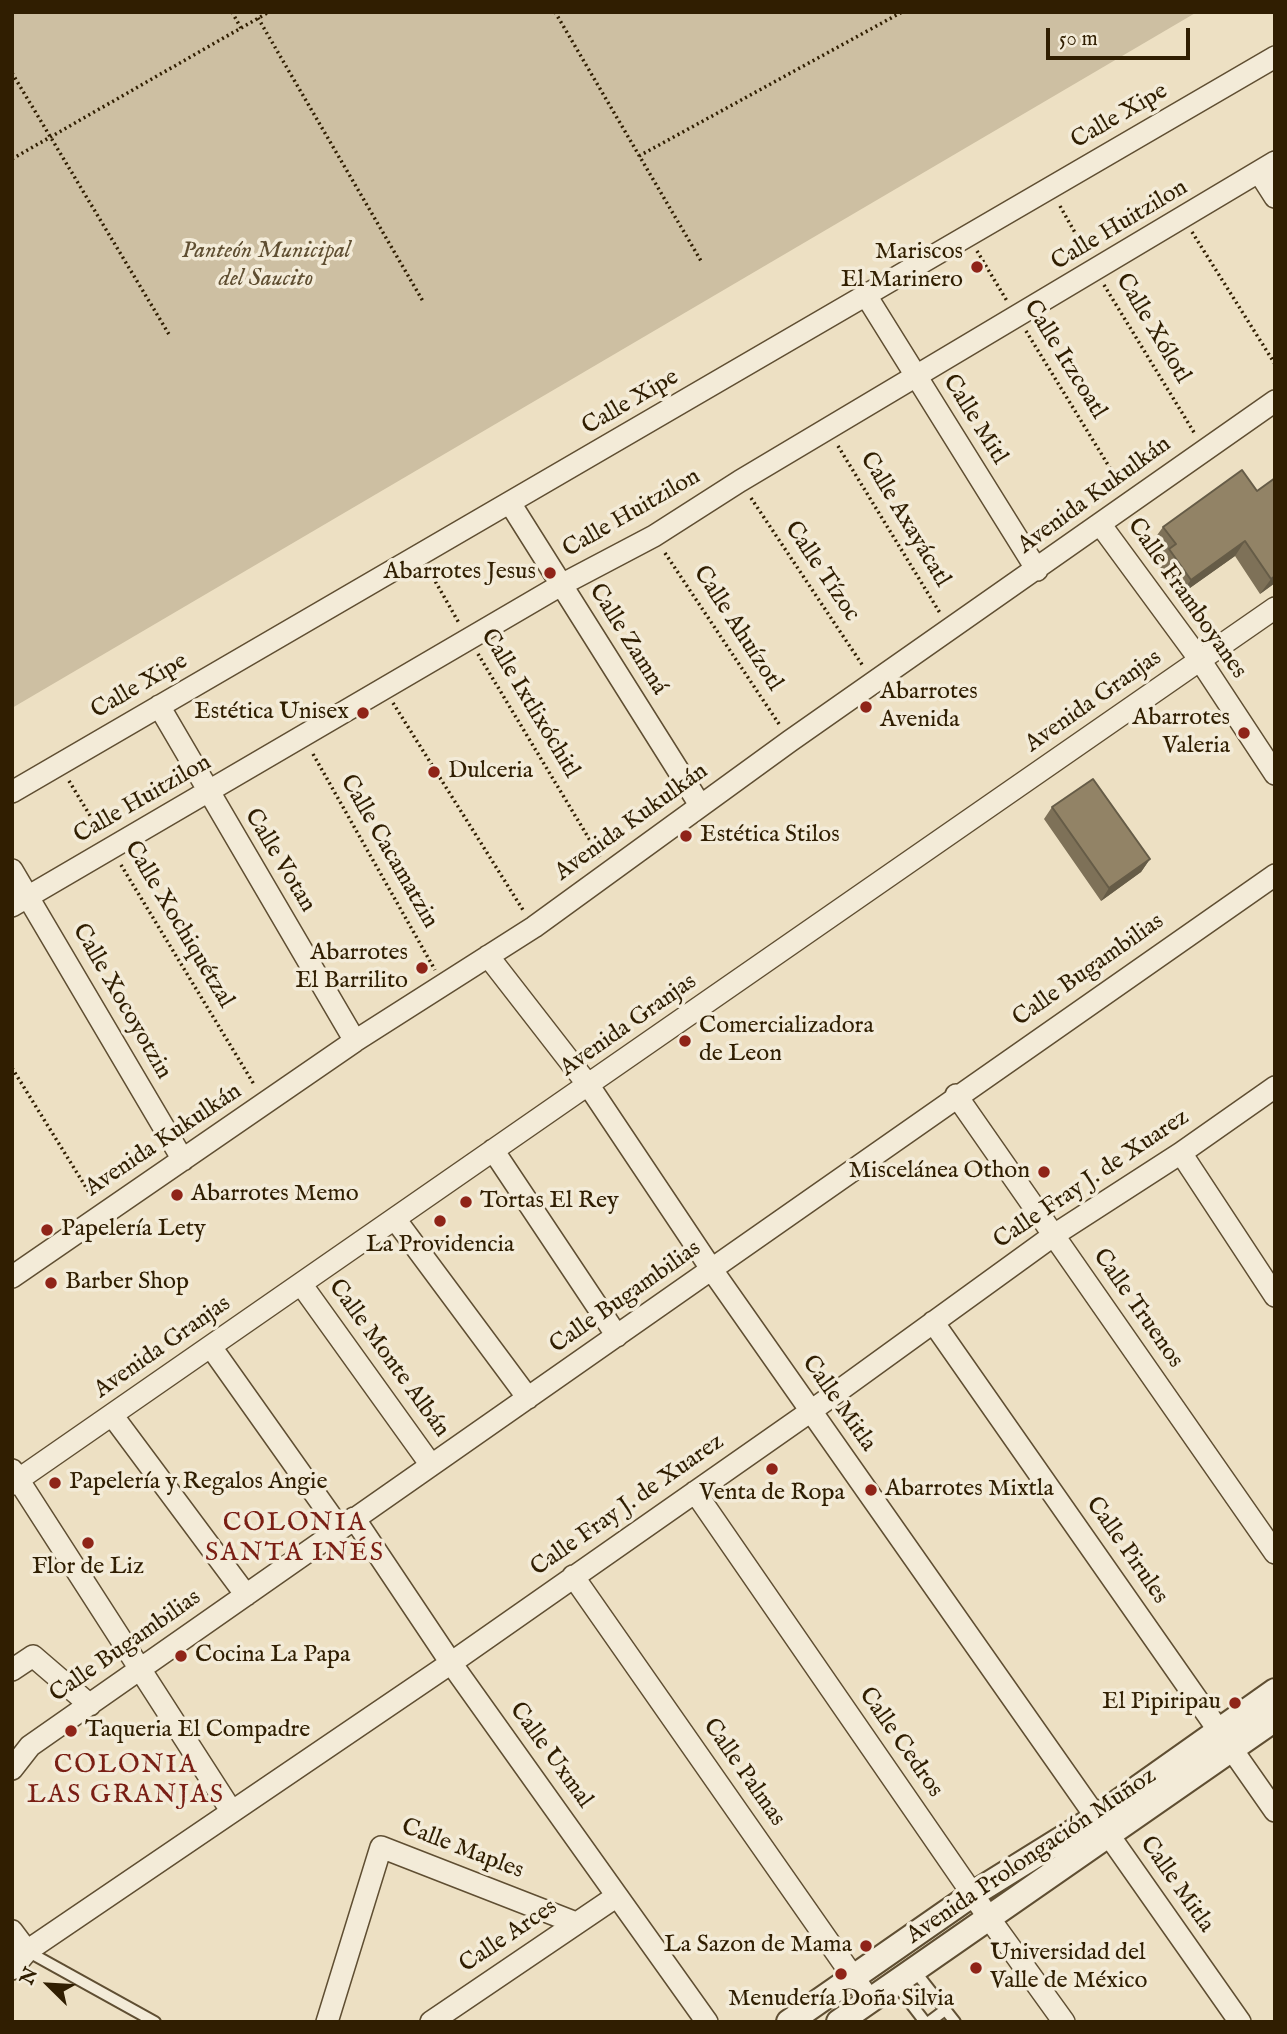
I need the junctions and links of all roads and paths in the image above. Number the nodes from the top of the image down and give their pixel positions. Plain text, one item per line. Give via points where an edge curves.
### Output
1 (232, 12) edge
2 (269, 12) edge
3 (555, 12) edge
4 (902, 12) edge
5 (258, 18) junction
6 (241, 28) junction
7 (1275, 57) edge
8 (12, 73) edge
9 (52, 137) junction
10 (639, 156) junction
11 (12, 159) edge
12 (1267, 167) edge
13 (1050, 189) junction
14 (1275, 197) edge
15 (1183, 219) junction
16 (968, 237) junction
17 (701, 261) dead end
18 (1096, 271) junction
19 (867, 297) junction
20 (424, 303) dead end
21 (1017, 318) junction
22 (170, 336) dead end
23 (1275, 364) edge
24 (917, 378) junction
25 (1275, 401) edge
26 (829, 429) junction
27 (1205, 450) junction
28 (740, 481) junction
29 (1130, 502) junction
30 (510, 503) junction
31 (1100, 524) junction
32 (654, 536) junction
33 (420, 555) junction
34 (1037, 570) junction
35 (561, 584) junction
36 (1275, 608) edge
37 (950, 629) junction
38 (469, 640) junction
39 (1200, 660) junction
40 (874, 683) junction
41 (385, 689) junction
42 (159, 706) junction
43 (303, 737) junction
44 (790, 741) junction
45 (59, 765) junction
46 (1275, 774) edge
47 (12, 792) edge
48 (208, 792) junction
49 (700, 806) junction
50 (111, 849) junction
51 (12, 870) edge
52 (609, 871) junction
53 (1275, 875) edge
54 (20, 901) edge
55 (534, 927) junction
56 (488, 956) junction
57 (443, 984) junction
58 (355, 1041) junction
59 (12, 1068) edge
60 (589, 1086) junction
61 (1275, 1087) edge
62 (956, 1095) junction
63 (266, 1103) junction
64 (493, 1150) junction
65 (1181, 1153) junction
66 (183, 1160) junction
67 (102, 1214) junction
68 (395, 1219) junction
69 (1054, 1235) junction
70 (712, 1270) junction
71 (12, 1277) edge
72 (301, 1284) junction
73 (1275, 1296) edge
74 (933, 1322) junction
75 (617, 1335) junction
76 (211, 1347) junction
77 (528, 1398) junction
78 (811, 1411) junction
79 (112, 1415) junction
80 (431, 1465) junction
81 (14, 1478) edge
82 (695, 1492) junction
83 (347, 1523) junction
84 (1275, 1553) edge
85 (573, 1576) junction
86 (246, 1595) junction
87 (451, 1663) junction
88 (143, 1669) junction
89 (12, 1670) edge
90 (1275, 1691) edge
91 (90, 1705) junction
92 (1275, 1719) edge
93 (1225, 1739) junction
94 (12, 1769) edge
95 (1275, 1811) edge
96 (232, 1812) junction
97 (1103, 1826) junction
98 (973, 1894) junction
99 (617, 1896) junction
100 (989, 1918) junction
101 (576, 1923) junction
102 (12, 1931) edge
103 (27, 1951) junction
104 (12, 1969) edge
105 (904, 1977) junction
106 (853, 1978) junction
107 (870, 2001) junction
108 (945, 2010) junction
109 (155, 2022) edge
110 (327, 2022) edge
111 (431, 2022) edge
112 (707, 2022) edge
113 (789, 2022) edge
114 (839, 2022) edge
115 (927, 2022) edge
116 (955, 2022) edge
117 (1064, 2022) edge
118 (1240, 2022) edge

1 - 6 path
2 - 5 path
3 - 10 path
4 - 10 path
5 - 6 path
5 - 20 path
6 - 9 path
7 - 13 street, Calle Xipe
8 - 9 path
9 - 11 path
9 - 22 path
10 - 17 path
12 - 14 street
12 - 15 street, Calle Huitzilon
13 - 16 street, Calle Xipe
13 - 18 path, Calle Xólotl
15 - 18 street, Calle Huitzilon
15 - 23 path
16 - 19 street, Calle Xipe
16 - 21 path, Calle Itzcoatl
18 - 21 street, Calle Huitzilon
18 - 27 path, Calle Xólotl
19 - 24 street, Calle Mitl
19 - 30 street, Calle Xipe
21 - 24 street, Calle Huitzilon
21 - 29 path, Calle Itzcoatl
24 - 26 street, Calle Huitzilon
24 - 34 street, Calle Mitl
25 - 27 street, Avenida Kukulkán
26 - 28 street, Calle Huitzilon
26 - 37 path, Calle Axayácatl
27 - 29 street, Avenida Kukulkán
28 - 32 street, Calle Huitzilon
28 - 40 path, Calle Tízoc
29 - 31 street, Avenida Kukulkán
30 - 33 street, Calle Xipe
30 - 35 street, Calle Zamná
31 - 34 street, Avenida Kukulkán
31 - 39 street, Calle Framboyanes
32 - 35 street, Calle Huitzilon
32 - 44 path, Calle Ahuízotl
33 - 38 path, Calle Ixtlixóchitl
33 - 42 street, Calle Xipe
34 - 37 street, Avenida Kukulkán
35 - 38 street, Calle Huitzilon
35 - 49 street, Calle Zamná
36 - 39 street, Avenida Granjas
37 - 40 street, Avenida Kukulkán
38 - 41 street, Calle Huitzilon
38 - 52 path, Calle Ixtlixóchitl
39 - 46 street, Calle Framboyanes
39 - 60 street, Avenida Granjas
40 - 44 street, Avenida Kukulkán
41 - 43 street, Calle Huitzilon
41 - 55 path
42 - 45 street, Calle Xipe
42 - 48 street, Calle Votan
43 - 48 street, Calle Huitzilon
43 - 57 path, Calle Cacamatzin
44 - 49 street, Avenida Kukulkán
45 - 47 street, Calle Xipe
45 - 50 path, Calle Xochiquétzal
48 - 50 street, Calle Huitzilon
48 - 58 street, Calle Votan
49 - 52 street, Avenida Kukulkán
50 - 54 street, Calle Huitzilon
50 - 63 path, Calle Xochiquétzal
51 - 54 street, Calle Xocoyotzin
52 - 55 street, Avenida Kukulkán
53 - 62 street, Calle Bugambilias
54 - 66 street, Calle Xocoyotzin
55 - 56 street, Avenida Kukulkán
56 - 57 street, Avenida Kukulkán
56 - 60 street, Calle Mitla
57 - 58 street, Avenida Kukulkán
58 - 63 street, Avenida Kukulkán
59 - 67 path
60 - 64 street, Avenida Granjas
60 - 70 street, Calle Mitla
61 - 65 street, Calle Fray J. de Xuarez
62 - 69 street, Calle Truenos
62 - 70 street, Calle Bugambilias
63 - 66 street, Avenida Kukulkán
64 - 68 street, Avenida Granjas
64 - 75 street
65 - 69 street, Calle Fray J. de Xuarez
65 - 73 street
66 - 67 street, Avenida Kukulkán
67 - 71 street, Avenida Kukulkán
68 - 72 street, Avenida Granjas
68 - 77 street
69 - 74 street, Calle Fray J. de Xuarez
69 - 84 street, Calle Truenos
70 - 75 street, Calle Bugambilias
70 - 78 street, Calle Mitla
72 - 76 street, Avenida Granjas
72 - 80 street, Calle Monte Albán
74 - 78 street, Calle Fray J. de Xuarez
74 - 93 street, Calle Pirules
75 - 77 street, Calle Bugambilias
76 - 79 street, Avenida Granjas
76 - 83 street, Calle Uxmal
77 - 80 street, Calle Bugambilias
78 - 82 street, Calle Fray J. de Xuarez
78 - 97 street, Calle Mitla
79 - 81 street, Avenida Granjas
79 - 86 street
80 - 83 street, Calle Bugambilias
81 - 88 street
82 - 85 street, Calle Fray J. de Xuarez
82 - 98 street, Calle Cedros
83 - 86 street, Calle Bugambilias
83 - 87 street, Calle Uxmal
85 - 87 street, Calle Fray J. de Xuarez
85 - 106 street, Calle Palmas
86 - 88 street, Calle Bugambilias
87 - 96 street, Calle Fray J. de Xuarez
87 - 99 street, Calle Uxmal
88 - 91 street, Calle Bugambilias
88 - 96 street
89 - 91 street via 33,1656
90 - 93 street, Avenida Prolongación Muñoz
91 - 94 street, Calle Bugambilias via 30,1746
92 - 93 street, Avenida Prolongación Muñoz
93 - 95 street, Calle Pirules
93 - 97 street, Avenida Prolongación Muñoz
96 - 103 street, Calle Fray J. de Xuarez
97 - 98 street, Avenida Prolongación Muñoz
97 - 100 street, Avenida Prolongación Muñoz
97 - 118 street, Calle Mitla
98 - 100 street, Calle Cedros
98 - 106 street, Avenida Prolongación Muñoz
99 - 101 street, Calle Arces
99 - 112 street, Calle Uxmal
100 - 105 street, Avenida Prolongación Muñoz
100 - 117 street, Calle Cedros
101 - 110 street, Calle Maples via 381,1847
101 - 111 street, Calle Arces
102 - 103 street
103 - 104 street, Calle Fray J. de Xuarez
103 - 109 lane
105 - 107 street, Avenida Prolongación Muñoz
105 - 108 lane
105 - 115 lane
106 - 107 street, Calle Palmas
106 - 113 street, Avenida Prolongación Muñoz
107 - 114 street, Avenida Prolongación Muñoz
108 - 115 lane
108 - 116 lane

